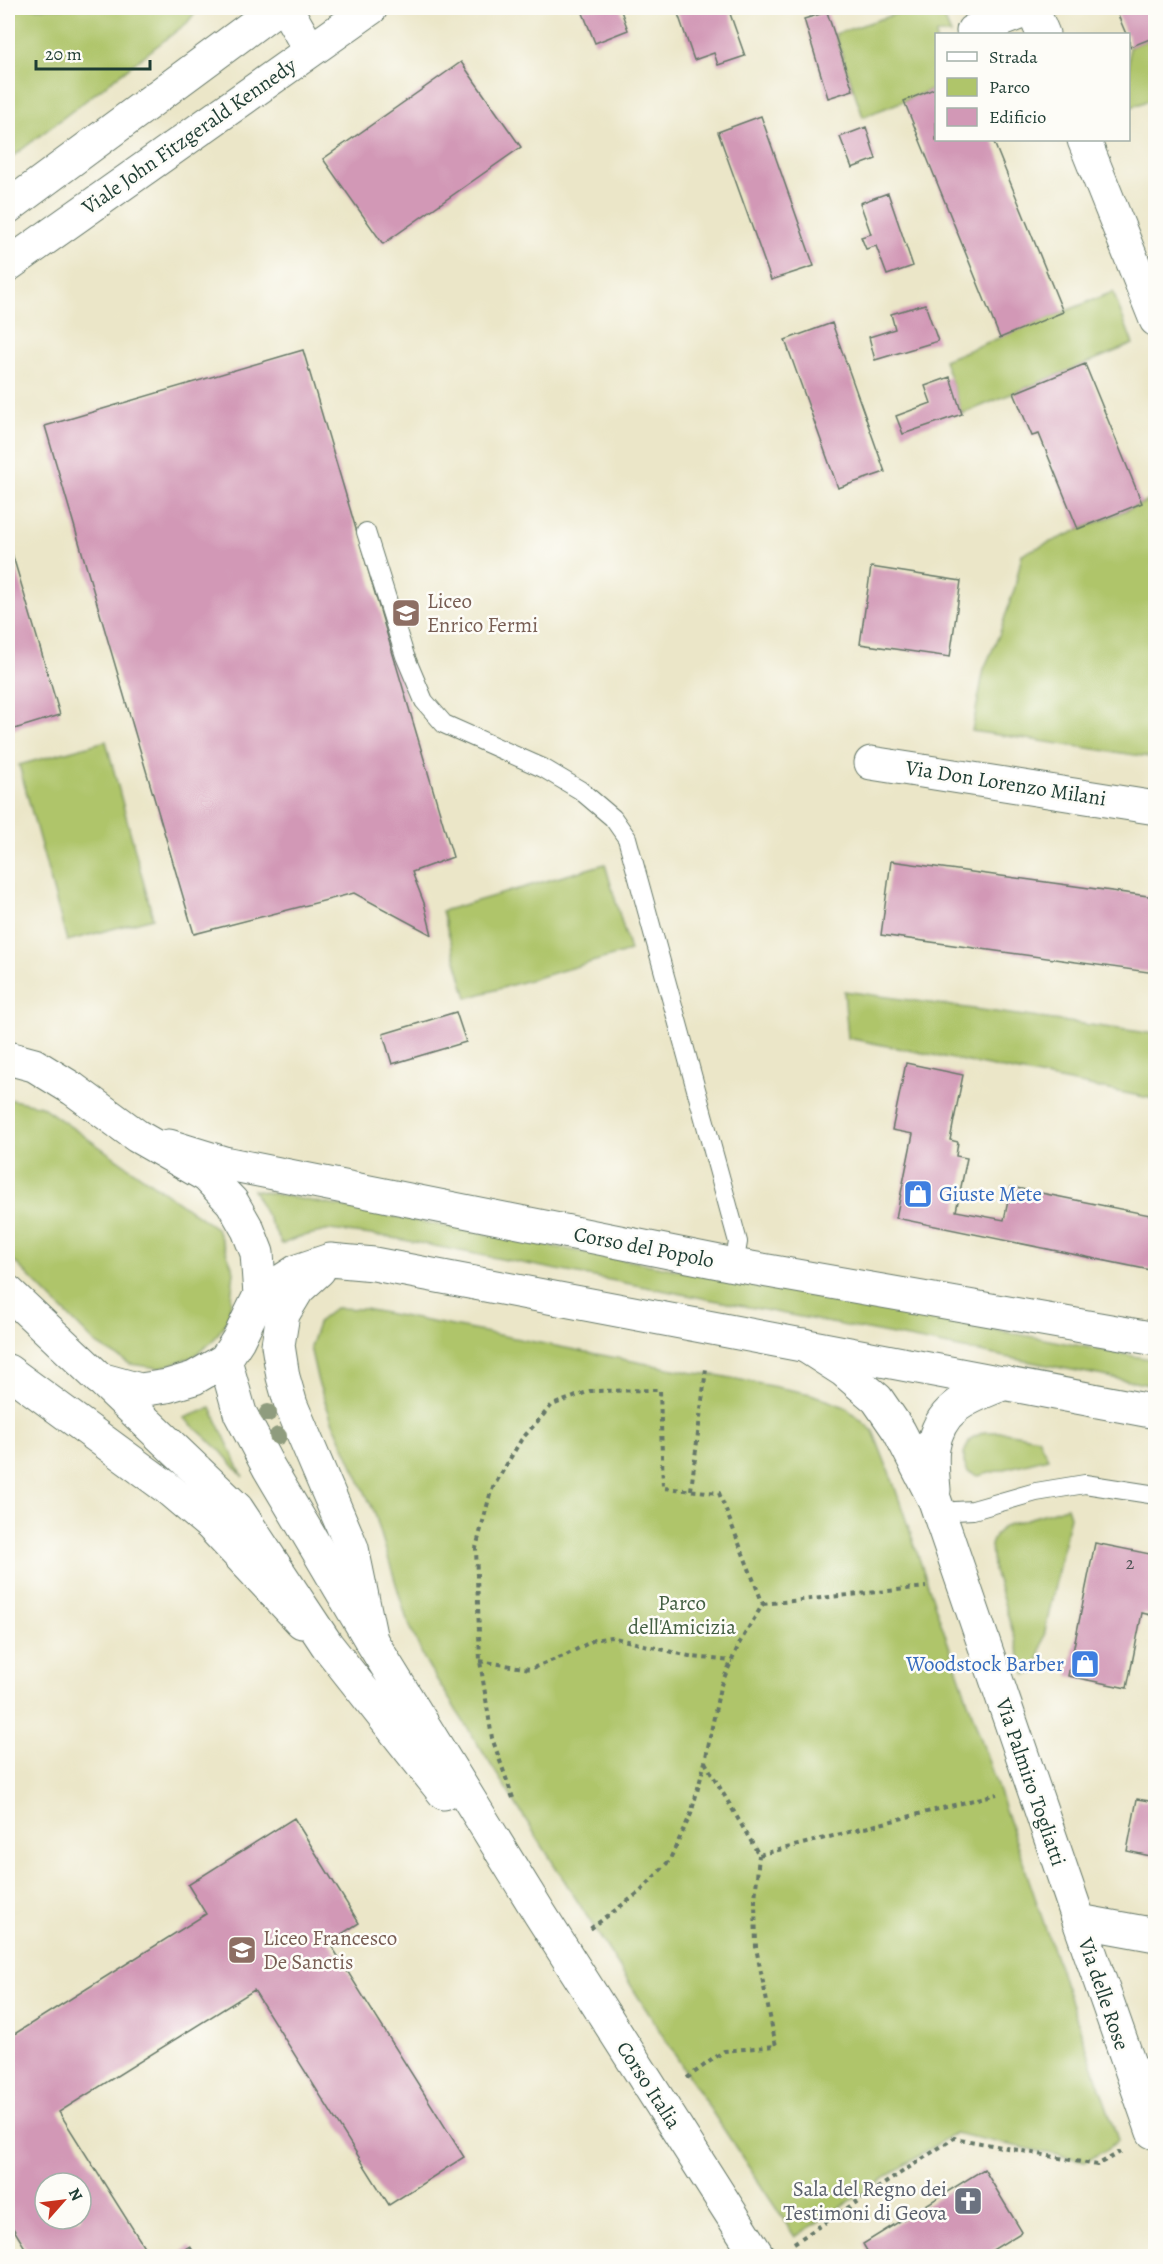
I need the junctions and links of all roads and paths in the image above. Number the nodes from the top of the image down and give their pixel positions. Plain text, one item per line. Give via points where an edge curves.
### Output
1 (277, 8) edge
2 (285, 8) edge
3 (371, 8) edge
4 (973, 31) dead end
5 (1042, 33) edge
6 (310, 50) junction
7 (1084, 141) edge
8 (8, 207) edge
9 (8, 265) edge
10 (1155, 320) edge
11 (366, 532) dead end
12 (871, 763) dead end
13 (1150, 804) edge
14 (8, 1058) edge
15 (137, 1136) junction
16 (330, 1260) junction
17 (734, 1265) junction
18 (8, 1292) edge
19 (260, 1295) junction
20 (1155, 1340) edge
21 (804, 1345) junction
22 (225, 1360) junction
23 (706, 1369) dead end
24 (8, 1371) edge
25 (100, 1379) junction
26 (1005, 1383) junction
27 (1155, 1412) edge
28 (691, 1491) junction
29 (1155, 1495) edge
30 (936, 1507) junction
31 (936, 1586) dead end
32 (763, 1605) junction
33 (372, 1642) junction
34 (327, 1645) junction
35 (480, 1661) junction
36 (732, 1661) junction
37 (705, 1761) junction
38 (1002, 1793) dead end
39 (514, 1800) dead end
40 (759, 1855) junction
41 (540, 1914) junction
42 (1079, 1921) junction
43 (590, 1929) dead end
44 (1155, 1935) edge
45 (687, 2078) dead end
46 (1154, 2133) edge
47 (794, 2243) dead end
48 (758, 2256) edge

1 - 8 street
2 - 6 street
3 - 6 street, Viale John Fitzgerald Kennedy
4 - 5 street via 1032,8
6 - 9 street, Viale John Fitzgerald Kennedy
7 - 10 street
11 - 17 lane via 405,656 424,701 444,724 543,768 580,790 614,818 627,838 738,1242
12 - 13 street, Via Don Lorenzo Milani
14 - 15 street via 34,1065 74,1089
15 - 17 street, Corso del Popolo via 224,1163
15 - 19 street via 207,1176 232,1202 257,1253
16 - 19 street via 297,1271
16 - 21 street via 375,1264
16 - 33 street via 293,1297 283,1314 278,1345 291,1406 352,1548
17 - 20 street, Corso del Popolo
18 - 25 street
19 - 22 street
21 - 26 street
21 - 30 street via 843,1370 877,1399 899,1431
22 - 25 street via 194,1378 140,1390
22 - 33 street via 240,1413
23 - 28 path
24 - 34 street via 166,1487 211,1525 285,1606
25 - 34 street via 237,1509
26 - 27 street
26 - 30 street via 971,1396 951,1409 938,1426 932,1449
28 - 32 path via 719,1493
28 - 35 path via 663,1488 660,1390 590,1391 552,1405 521,1440 491,1491 476,1548
29 - 30 lane via 1084,1484 1036,1492 973,1510
30 - 42 street, Via Palmiro Togliatti
31 - 32 path
32 - 36 path
33 - 41 street
34 - 41 street
35 - 36 path via 530,1669 594,1640 611,1637 693,1657
35 - 39 path via 492,1738
36 - 37 path via 720,1687
37 - 40 path
37 - 43 path via 691,1814 669,1861 641,1891
38 - 40 path
40 - 45 path via 756,1948 776,2046 724,2051
41 - 48 street, Corso Italia
42 - 44 street
42 - 46 street, Via delle Rose
46 - 47 path via 1097,2165 954,2138

